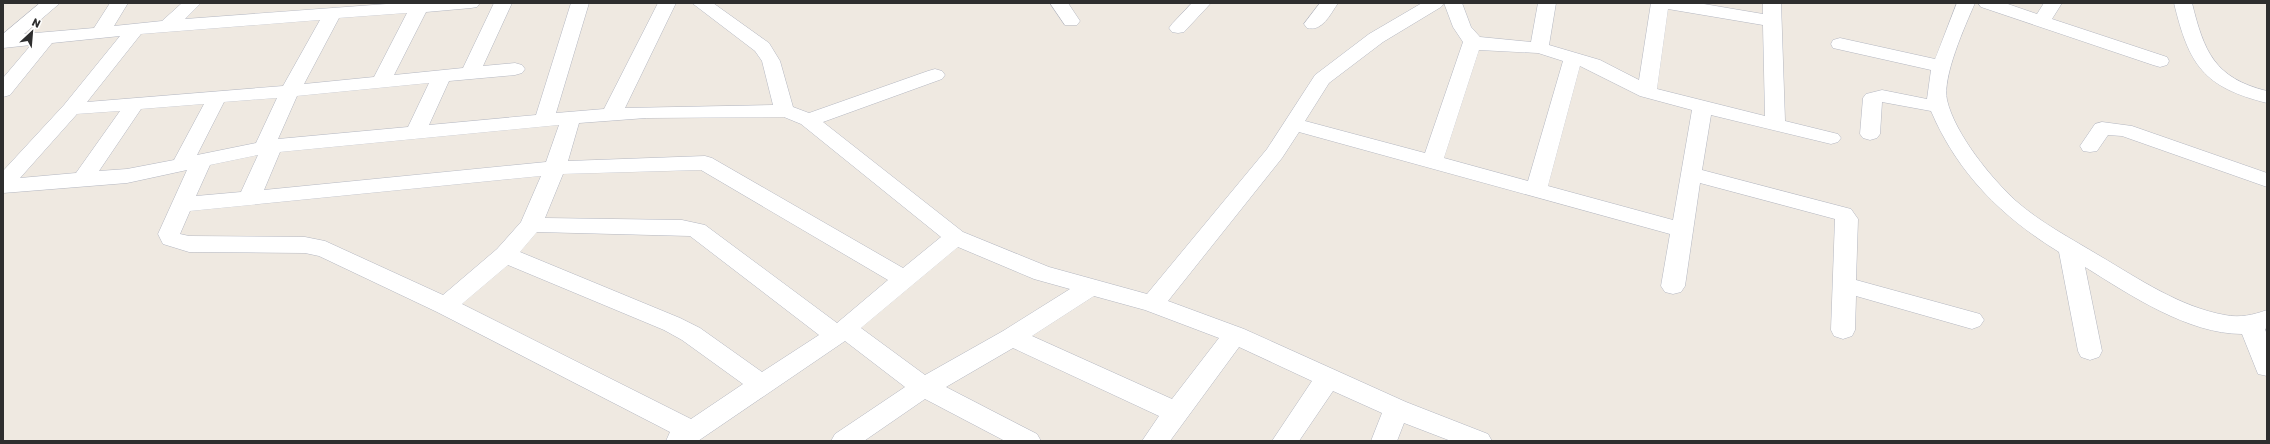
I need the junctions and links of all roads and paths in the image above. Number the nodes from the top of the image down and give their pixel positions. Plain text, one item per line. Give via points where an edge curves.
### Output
1 (51, 3) edge
2 (119, 3) edge
3 (192, 3) edge
4 (269, 3) edge
5 (471, 3) edge
6 (503, 3) edge
7 (580, 3) edge
8 (667, 3) edge
9 (701, 3) edge
10 (1202, 3) edge
11 (1330, 3) edge
12 (1435, 3) edge
13 (1453, 3) edge
14 (1547, 3) edge
15 (1660, 3) edge
16 (1666, 3) edge
17 (1966, 3) edge
18 (1987, 3) edge
19 (2053, 3) edge
20 (2183, 3) edge
21 (419, 8) junction
22 (1772, 12) edge
23 (333, 13) junction
24 (246, 20) junction
25 (2041, 21) junction
26 (1313, 24) dead end
27 (167, 26) junction
28 (1178, 28) dead end
29 (135, 30) junction
30 (100, 33) junction
31 (45, 39) junction
32 (1473, 41) junction
33 (4, 42) edge
34 (1840, 44) dead end
35 (1539, 48) junction
36 (1573, 58) junction
37 (2160, 61) dead end
38 (1943, 67) junction
39 (515, 68) dead end
40 (470, 72) junction
41 (935, 74) dead end
42 (442, 76) junction
43 (381, 82) junction
44 (290, 91) junction
45 (3, 92) edge
46 (1647, 92) junction
47 (217, 97) junction
48 (2267, 97) edge
49 (135, 104) junction
50 (1702, 107) junction
51 (1940, 107) junction
52 (71, 109) junction
53 (784, 110) junction
54 (611, 115) junction
55 (571, 118) junction
56 (544, 120) junction
57 (808, 120) junction
58 (1294, 124) junction
59 (1775, 125) junction
60 (416, 132) junction
61 (1870, 134) dead end
62 (1831, 138) dead end
63 (268, 146) junction
64 (2090, 146) dead end
65 (192, 162) junction
66 (1432, 162) junction
67 (555, 168) junction
68 (1690, 173) junction
69 (82, 180) junction
70 (2267, 180) edge
71 (3, 185) edge
72 (1536, 191) junction
73 (249, 199) junction
74 (182, 205) junction
75 (531, 225) junction
76 (1682, 230) junction
77 (955, 237) junction
78 (2070, 248) junction
79 (505, 255) junction
80 (904, 280) junction
81 (1845, 285) junction
82 (1091, 286) junction
83 (1673, 286) dead end
84 (1152, 304) junction
85 (445, 306) junction
86 (1972, 320) dead end
87 (2259, 322) edge
88 (1843, 330) dead end
89 (841, 332) junction
90 (1235, 335) junction
91 (1012, 337) junction
92 (2090, 351) dead end
93 (2267, 367) edge
94 (1327, 379) junction
95 (763, 385) junction
96 (924, 387) junction
97 (1397, 409) junction
98 (1176, 412) junction
99 (684, 436) edge
100 (844, 441) edge
101 (1028, 441) edge
102 (1155, 441) edge
103 (1285, 441) edge
104 (1384, 441) edge
105 (1479, 441) edge

1 - 33 street
2 - 30 street
3 - 27 street
4 - 24 street
5 - 21 street
6 - 40 street
7 - 56 street
8 - 54 street
9 - 53 street via 762,47 771,61
10 - 28 street
11 - 26 street
12 - 58 street via 1376,38 1322,79
13 - 32 street via 1460,22
14 - 35 street
15 - 46 street
16 - 22 street
17 - 38 street
18 - 25 street
19 - 25 street
20 - 48 street via 2199,54 2212,70 2241,89
21 - 23 street
21 - 43 street
22 - 59 street
23 - 24 street
23 - 44 street
24 - 27 street
25 - 37 street
27 - 29 street
29 - 30 street
29 - 52 street
30 - 31 street
31 - 33 street
31 - 45 street
32 - 35 street via 1494,46
32 - 66 street
34 - 38 street
35 - 36 street
36 - 46 street via 1593,64
36 - 72 street
38 - 51 street via 1938,84 1937,99
39 - 40 street
40 - 42 street
41 - 57 street
42 - 43 street
42 - 60 street
43 - 44 street
44 - 47 street
44 - 63 street
46 - 50 street
47 - 49 street
47 - 65 street
49 - 52 street
49 - 69 street
50 - 59 street
50 - 68 street
51 - 61 street via 1882,96 1873,98
51 - 78 street via 1956,140 2000,198
52 - 71 street
53 - 54 street
53 - 57 street
54 - 55 street
55 - 56 street
55 - 67 street
56 - 60 street
57 - 77 street
58 - 66 street
58 - 84 street via 1258,175
59 - 62 street
60 - 63 street
63 - 65 street
63 - 73 street
64 - 70 street via 2102,128 2125,130
65 - 69 street via 126,176
65 - 74 street
66 - 72 street
67 - 73 street
67 - 75 street
67 - 80 street via 705,163
68 - 76 street
68 - 81 street via 1843,214 1847,220
69 - 71 street
72 - 76 street
73 - 74 street
74 - 85 street via 169,234 171,239 177,242 315,246
75 - 79 street
75 - 89 street via 682,227 697,230
76 - 83 street
77 - 80 street
77 - 82 street via 1042,273
78 - 87 street via 2142,290 2192,314 2225,324
78 - 92 street
79 - 85 street
79 - 95 street via 672,324
80 - 89 street
81 - 86 street
81 - 88 street
82 - 84 street
82 - 91 street
84 - 90 street
85 - 99 street
87 - 93 street
89 - 95 street
89 - 96 street
90 - 94 street
90 - 98 street
91 - 96 street
91 - 98 street
94 - 97 street
94 - 103 street
95 - 99 street
96 - 100 street
96 - 101 street
97 - 104 street
97 - 105 street
98 - 102 street

